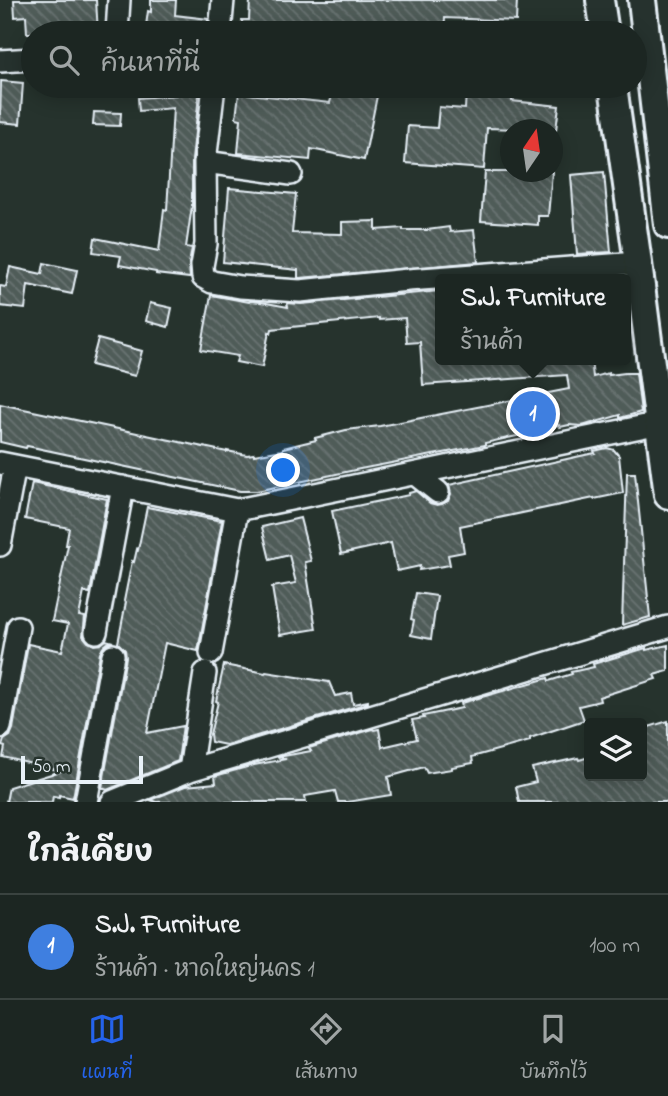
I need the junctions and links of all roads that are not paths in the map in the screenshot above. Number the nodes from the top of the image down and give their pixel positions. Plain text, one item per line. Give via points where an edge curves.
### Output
1 (119, 0) edge
2 (223, 0) edge
3 (600, 0) edge
4 (642, 0) edge
5 (118, 21) edge
6 (221, 21) edge
7 (603, 21) edge
8 (644, 21) edge
9 (647, 43) edge
10 (21, 60) edge
11 (0, 61) edge
12 (213, 98) edge
13 (614, 98) edge
14 (205, 162) junction
15 (291, 174) dead end
16 (668, 225) edge
17 (639, 263) junction
18 (490, 274) edge
19 (435, 278) edge
20 (660, 423) junction
21 (8, 464) edge
22 (415, 474) junction
23 (123, 487) junction
24 (438, 492) dead end
25 (668, 495) edge
26 (237, 510) junction
27 (0, 545) edge
28 (18, 626) dead end
29 (668, 627) edge
30 (96, 632) dead end
31 (113, 655) dead end
32 (0, 727) edge
33 (190, 770) junction
34 (86, 802) edge
35 (112, 802) edge

1 - 5 street
2 - 6 street
3 - 7 main road
4 - 8 main road
9 - 16 main road
10 - 11 street
12 - 14 street
13 - 17 main road
14 - 15 street
14 - 19 street via 202,272 212,282 300,291
17 - 18 street
17 - 20 main road
20 - 22 street
20 - 25 main road
21 - 23 street
21 - 27 street
22 - 24 street
22 - 26 street
23 - 26 street
23 - 30 street
26 - 33 street
28 - 32 street
29 - 33 street
31 - 34 street
33 - 35 street

